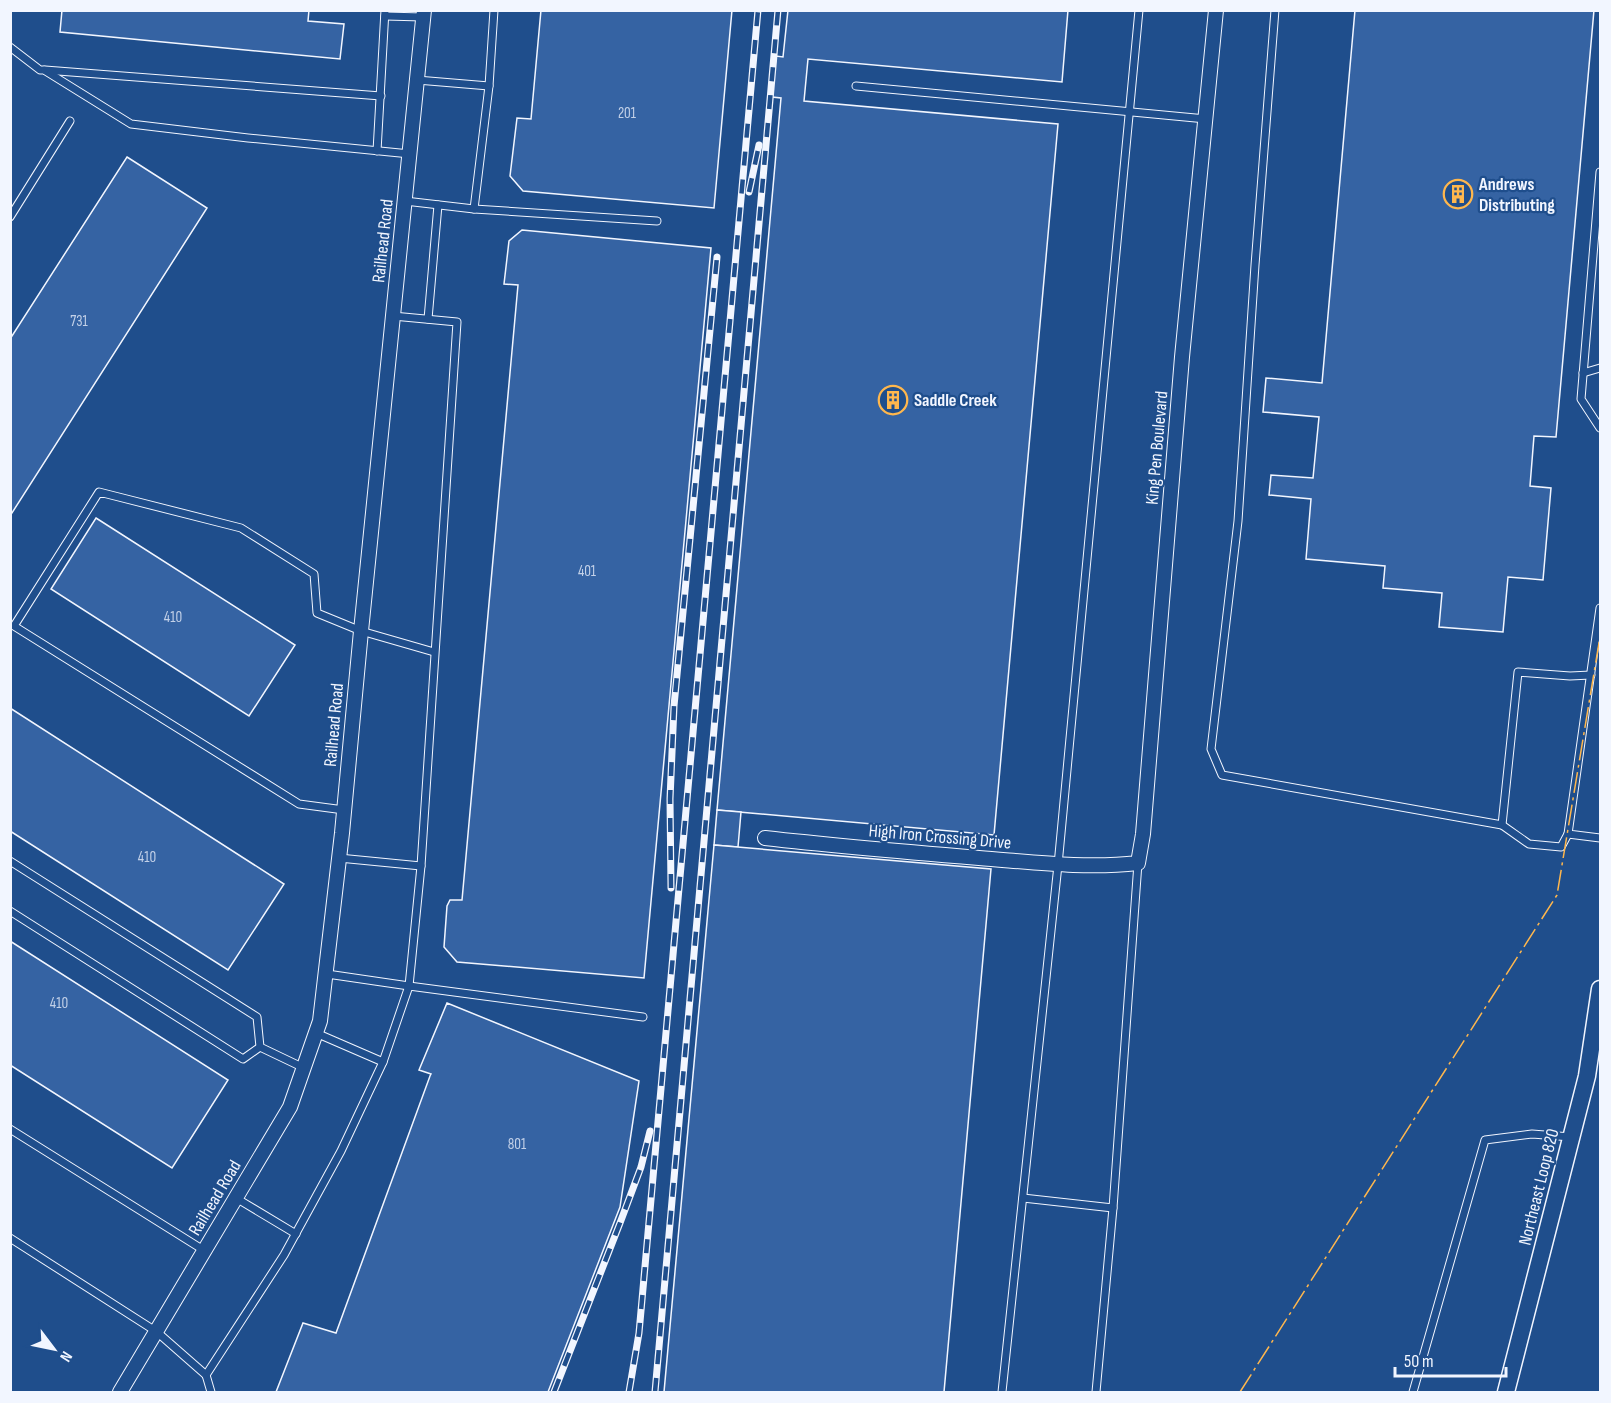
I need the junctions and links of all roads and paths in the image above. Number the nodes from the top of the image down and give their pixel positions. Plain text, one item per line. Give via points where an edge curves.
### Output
1 (494, 10) edge
2 (1139, 10) edge
3 (1216, 10) edge
4 (1275, 10) edge
5 (385, 13) edge
6 (424, 14) edge
7 (10, 47) edge
8 (44, 70) junction
9 (417, 80) junction
10 (489, 86) junction
11 (856, 86) dead end
12 (381, 96) junction
13 (1129, 111) junction
14 (1206, 119) junction
15 (70, 121) dead end
16 (377, 151) junction
17 (410, 154) junction
18 (1600, 172) edge
19 (405, 201) junction
20 (438, 205) junction
21 (474, 209) junction
22 (10, 217) edge
23 (657, 221) dead end
24 (393, 316) junction
25 (428, 319) junction
26 (1600, 368) edge
27 (1583, 373) junction
28 (1600, 428) edge
29 (1600, 608) edge
30 (12, 629) edge
31 (361, 631) junction
32 (434, 652) junction
33 (1591, 675) junction
34 (344, 810) junction
35 (1502, 825) junction
36 (1568, 834) junction
37 (765, 838) dead end
38 (1600, 838) edge
39 (339, 858) junction
40 (10, 861) edge
41 (1138, 863) junction
42 (1058, 865) junction
43 (421, 866) junction
44 (10, 911) edge
45 (327, 974) junction
46 (409, 986) junction
47 (1600, 988) edge
48 (643, 1017) dead end
49 (316, 1033) junction
50 (260, 1047) junction
51 (383, 1062) junction
52 (304, 1068) junction
53 (10, 1128) edge
54 (1571, 1137) junction
55 (236, 1198) junction
56 (1023, 1198) junction
57 (1113, 1208) junction
58 (296, 1234) junction
59 (10, 1238) edge
60 (205, 1251) junction
61 (157, 1332) junction
62 (206, 1376) junction
63 (120, 1392) edge
64 (211, 1392) edge
65 (1002, 1392) edge
66 (1096, 1392) edge
67 (1413, 1392) edge
68 (1506, 1392) edge

1 - 10 lane
2 - 13 lane
3 - 14 street, King Pen Boulevard
4 - 35 lane via 1238,521 1211,749 1222,776
5 - 6 lane
5 - 12 lane
6 - 9 street, Railhead Road
7 - 8 lane
8 - 12 lane
8 - 16 lane via 131,124
9 - 10 lane
9 - 17 street, Railhead Road
10 - 21 lane
11 - 13 lane
12 - 16 lane
13 - 14 lane
13 - 42 lane
14 - 41 street, King Pen Boulevard
15 - 22 lane
16 - 17 lane
17 - 19 street, Railhead Road
18 - 27 lane
19 - 20 lane
19 - 24 street, Railhead Road
20 - 21 lane
20 - 25 lane
21 - 23 lane
24 - 25 lane
24 - 31 street, Railhead Road
25 - 32 lane via 457,322
26 - 27 lane
27 - 28 lane via 1581,399
29 - 33 lane
30 - 31 lane via 99,492 241,528 314,574 317,613
30 - 34 lane via 299,804
31 - 32 lane
31 - 34 street, Railhead Road
32 - 43 lane
33 - 35 lane via 1518,672
33 - 36 lane
34 - 39 street, Railhead Road
35 - 36 lane via 1529,844 1560,847
36 - 38 lane
37 - 42 street, High Iron Crossing Drive
39 - 43 lane
39 - 45 street, Railhead Road
40 - 50 lane via 257,1017
41 - 42 street, High Iron Crossing Drive
41 - 57 lane
42 - 56 lane
43 - 46 lane
44 - 50 lane via 243,1059
45 - 46 lane
45 - 49 street, Railhead Road
46 - 48 lane
46 - 51 lane
47 - 54 street, Northeast Loop 820 via 1587,1076
49 - 51 lane
49 - 52 street, Railhead Road
50 - 52 lane
51 - 58 lane
52 - 55 street, Railhead Road via 290,1107
53 - 60 lane
54 - 67 lane via 1532,1134 1485,1140
54 - 68 street, Northeast Loop 820
55 - 58 lane
55 - 60 street, Railhead Road
56 - 57 lane
56 - 65 lane
57 - 66 lane
58 - 62 lane
59 - 61 lane
60 - 61 street, Railhead Road
61 - 62 lane
61 - 63 street, Railhead Road
62 - 64 lane

